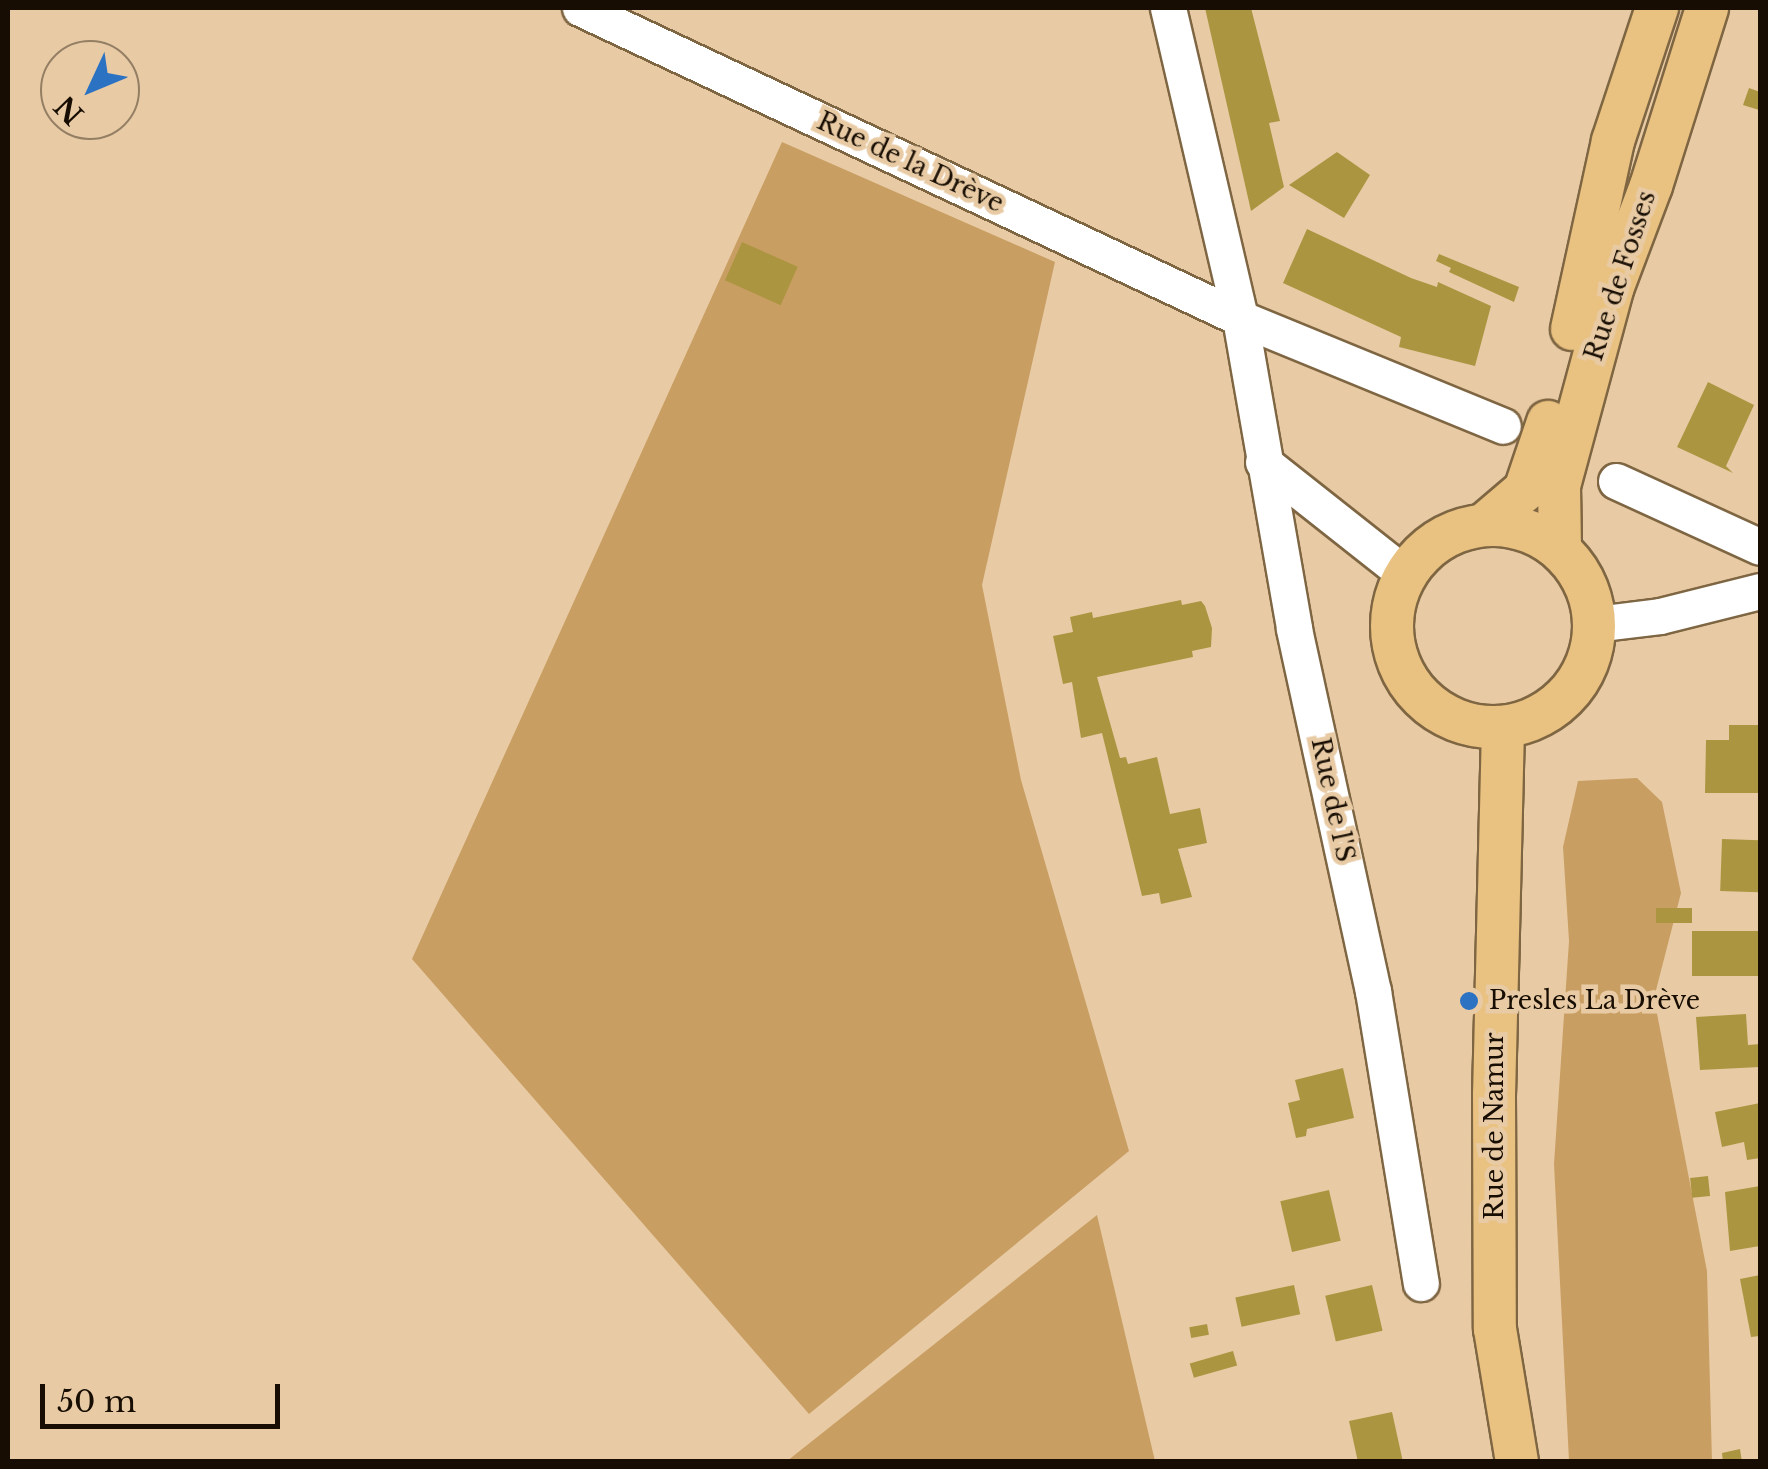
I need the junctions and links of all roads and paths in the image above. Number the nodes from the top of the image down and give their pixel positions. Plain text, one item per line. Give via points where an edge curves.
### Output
1 (580, 8) edge
2 (1168, 8) edge
3 (1657, 8) edge
4 (1706, 8) edge
5 (1240, 318) junction
6 (1503, 426) dead end
7 (1263, 462) junction
8 (1616, 480) dead end
9 (1486, 524) junction
10 (1760, 547) edge
11 (1560, 549) junction
12 (1406, 574) junction
13 (1760, 591) edge
14 (1596, 624) junction
15 (1503, 728) junction
16 (1421, 1282) dead end
17 (1517, 1462) edge

1 - 5 street, Rue de la Drève
2 - 5 street, Rue de l'S
3 - 9 main road, Rue de Fosses via 1613,141 1542,448 1525,490
4 - 11 main road, Rue de Fosses via 1602,326 1559,486
5 - 6 street
5 - 7 street, Rue de l'S
7 - 12 street
7 - 16 street, Rue de l'S via 1373,991
8 - 10 street
9 - 11 main road via 1525,529
9 - 12 main road via 1426,549
11 - 14 main road via 1586,583
12 - 15 main road via 1393,609 1393,646 1407,681 1432,708 1466,724
13 - 14 street
14 - 15 main road via 1590,662 1570,694 1540,718
15 - 17 main road, Rue de Namur via 1495,1329

